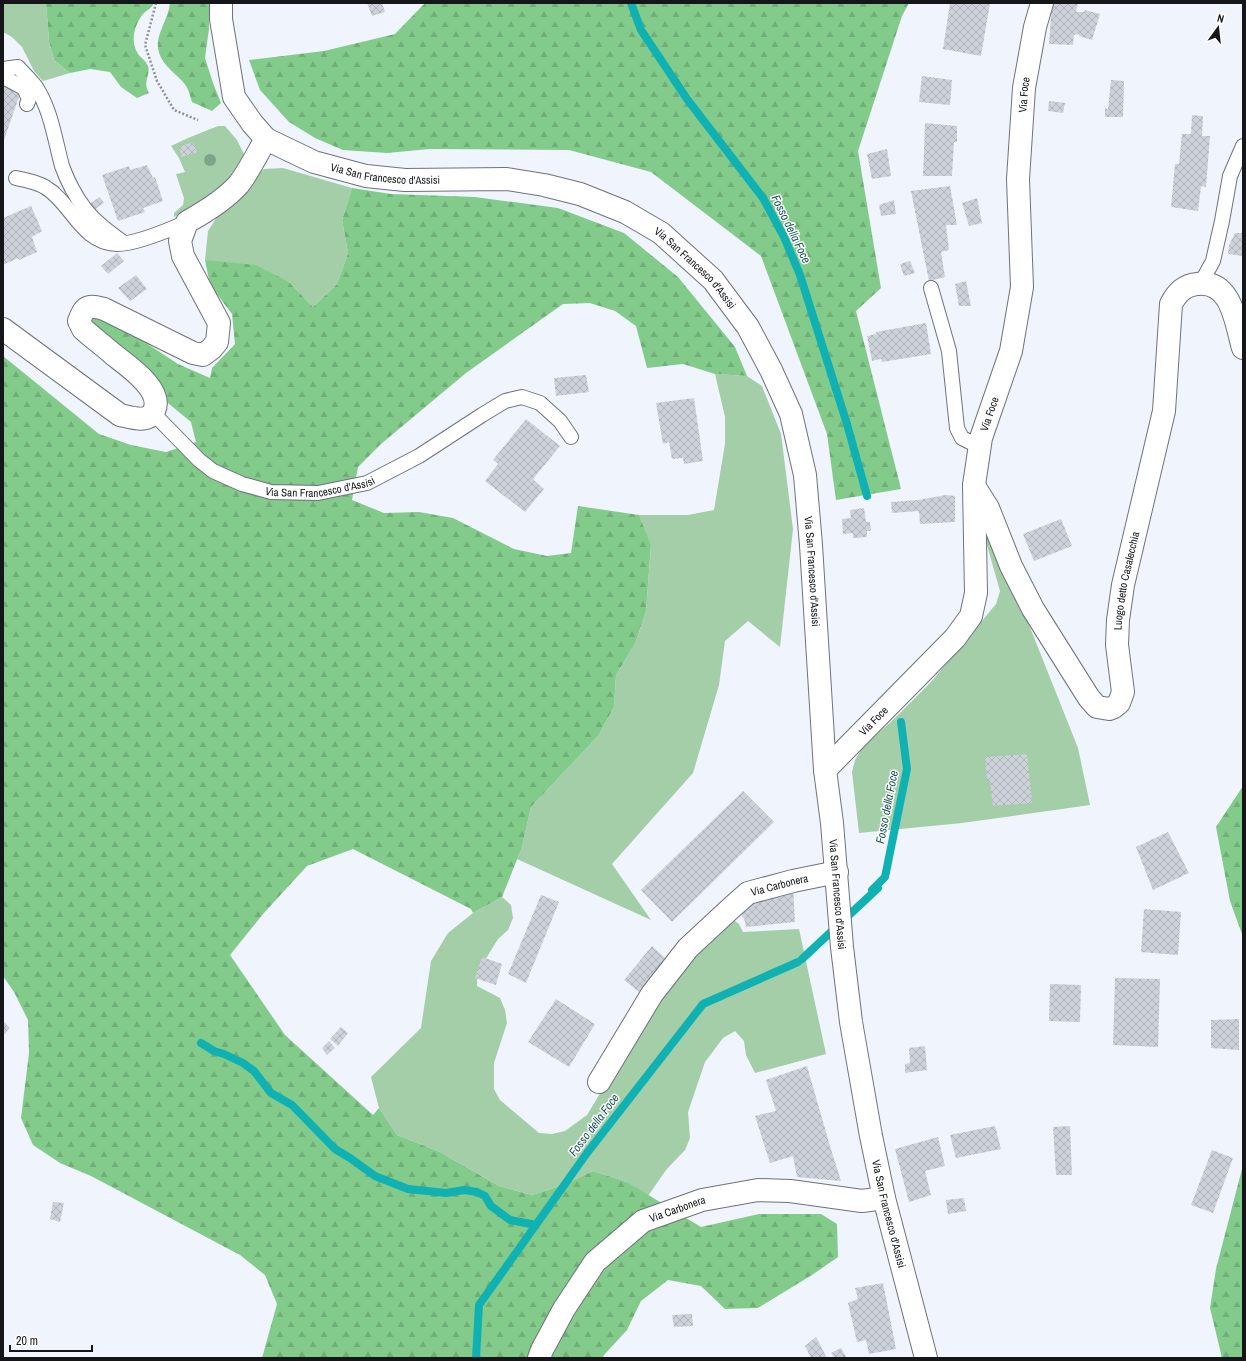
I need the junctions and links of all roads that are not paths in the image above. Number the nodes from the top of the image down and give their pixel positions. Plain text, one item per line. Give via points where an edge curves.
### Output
1 (221, 3) edge
2 (1042, 3) edge
3 (3, 70) edge
4 (3, 77) edge
5 (27, 104) dead end
6 (266, 139) junction
7 (1243, 146) edge
8 (16, 178) dead end
9 (186, 222) junction
10 (124, 243) junction
11 (1201, 283) junction
12 (930, 288) dead end
13 (3, 329) edge
14 (1243, 348) edge
15 (154, 413) junction
16 (571, 437) dead end
17 (980, 447) junction
18 (974, 485) junction
19 (825, 770) junction
20 (837, 872) junction
21 (599, 1082) dead end
22 (884, 1198) junction
23 (539, 1358) edge
24 (926, 1358) edge

1 - 6 street, Via San Francesco d'Assisi via 221,19 234,97
2 - 17 street, Via Foce via 1024,88 1018,179 1022,287 1011,351
3 - 10 lane via 18,67 36,88 52,124 63,167 76,194 94,220
4 - 5 lane via 24,88 29,99
6 - 9 street via 239,183 229,194
6 - 19 street, Via San Francesco d'Assisi via 314,162 366,176 404,180 507,179 580,194 625,212 661,233 712,280 748,327 771,370 791,414 805,474
7 - 11 lane via 1230,176 1213,261
8 - 10 lane via 45,186 57,196 89,234 103,241
9 - 10 lane via 149,237
9 - 15 street via 180,241 183,256 219,323 217,342 211,350 203,355 193,353 104,309 87,307 82,311 79,321 83,329 141,376 153,392 156,404
11 - 14 street via 1219,289 1226,296 1231,304
11 - 18 street, Luogo detto Casalecchia via 1183,289 1171,304 1164,411 1123,586 1118,620 1117,645 1123,692 1119,703 1114,707 1097,707 1089,698 1034,609 1011,566 988,508
12 - 17 lane via 949,351 958,428 962,438
13 - 15 street via 120,415 145,419
15 - 16 lane, Via San Francesco d'Assisi via 213,471 242,484 272,492 318,493 367,483 419,456 505,401 522,397 540,402 560,421
17 - 18 street, Via Foce
18 - 19 street, Via Foce via 976,593 971,616 950,644
19 - 20 street, Via San Francesco d'Assisi
20 - 21 street, Via Carbonera via 748,894 730,909 688,948 652,994
20 - 22 street, Via San Francesco d'Assisi via 851,1022
22 - 23 street, Via Carbonera via 862,1201 790,1191 758,1190 702,1200 643,1222 595,1262 564,1309
22 - 24 street, Via San Francesco d'Assisi

